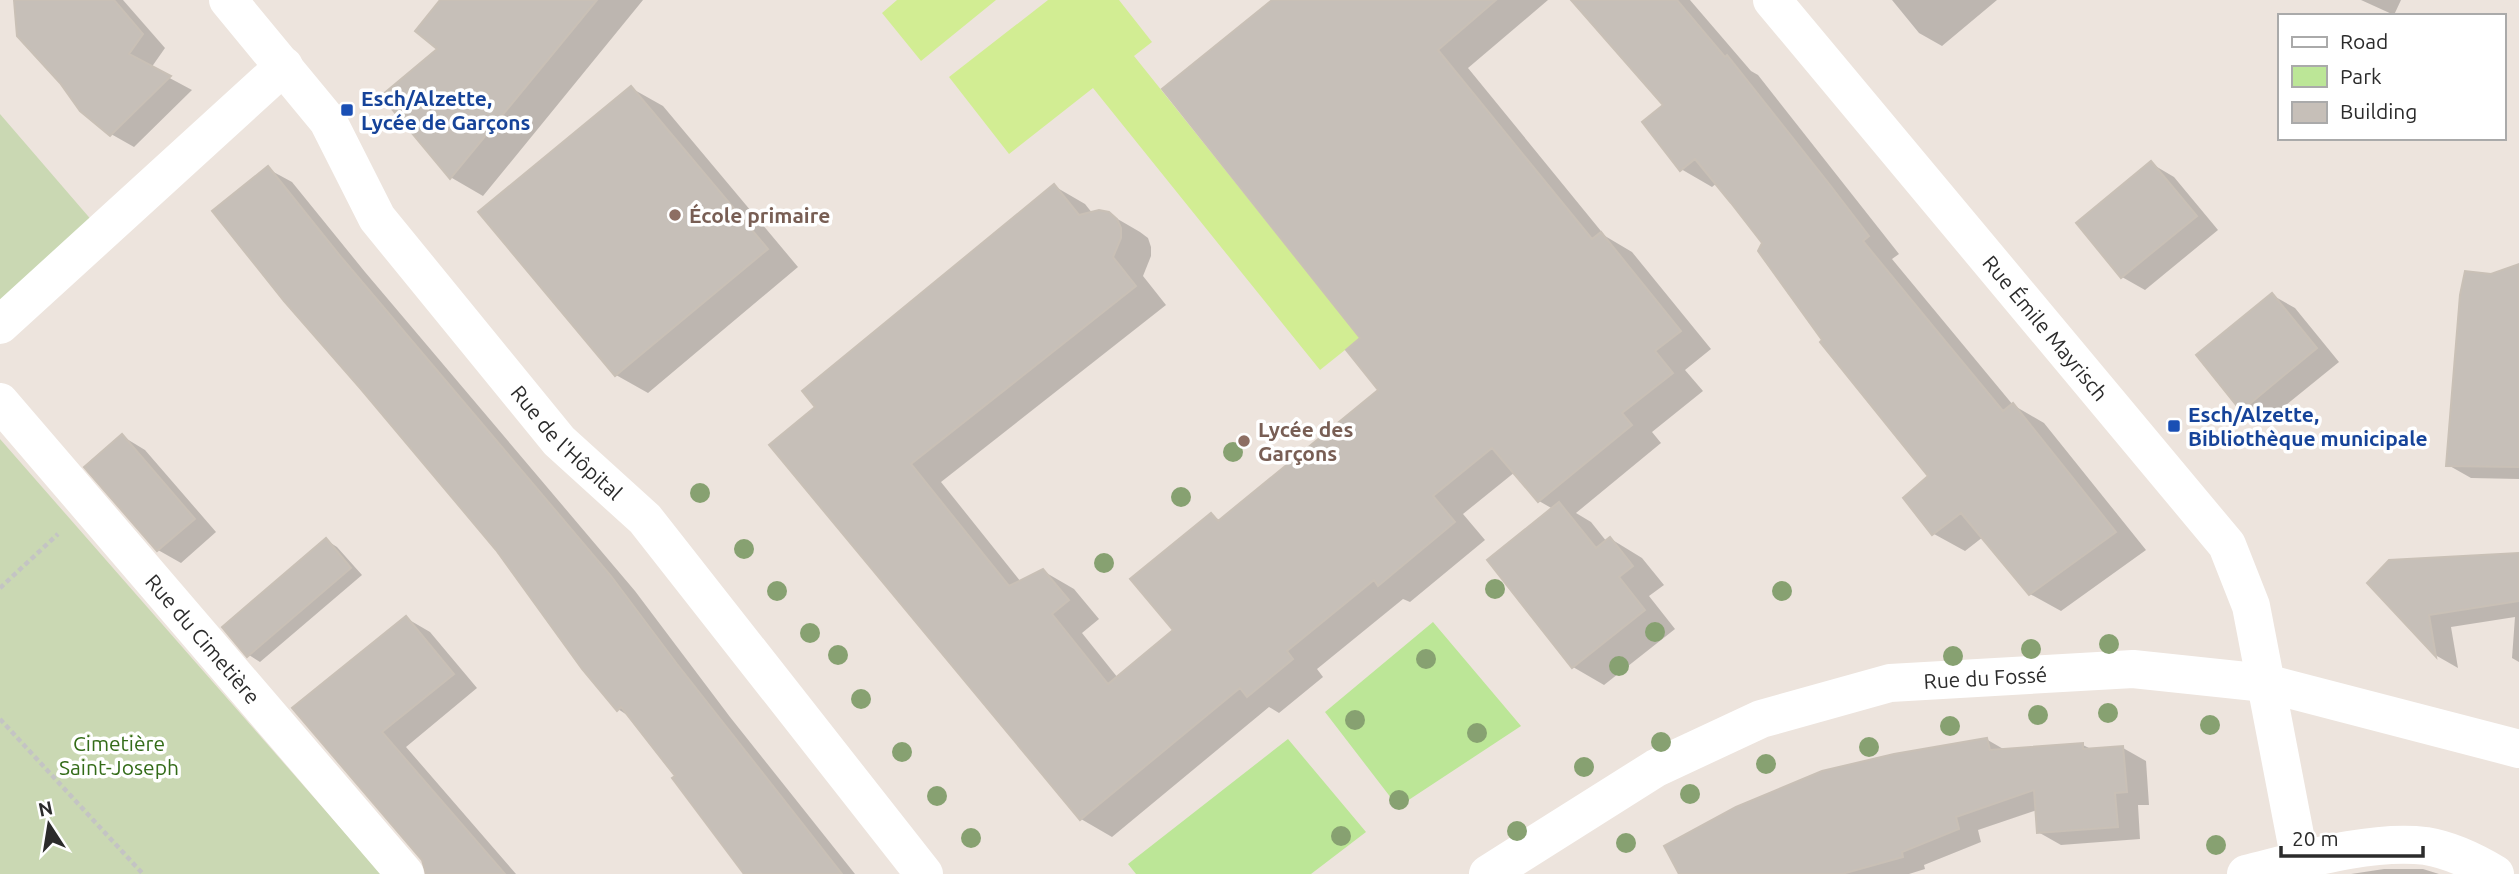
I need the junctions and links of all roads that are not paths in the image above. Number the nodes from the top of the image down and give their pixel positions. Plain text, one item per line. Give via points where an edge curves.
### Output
1 (228, 0) edge
2 (1772, 0) edge
3 (284, 66) junction
4 (0, 325) edge
5 (0, 402) edge
6 (2264, 683) junction
7 (2519, 749) edge
8 (2300, 861) junction
9 (405, 874) edge
10 (924, 874) edge
11 (1488, 874) edge
12 (2246, 874) edge
13 (2495, 874) edge

1 - 3 street, Rue de l'Hôpital
2 - 6 street, Rue Émile Mayrisch via 2227,545 2251,606
3 - 4 street
3 - 10 street, Rue de l'Hôpital via 328,121 377,218 559,441 645,519
5 - 9 street, Rue du Cimetière
6 - 7 street, Rue du Fossé
6 - 8 street, Rue Émile Mayrisch
6 - 11 street, Rue du Fossé via 2133,668 1889,683 1761,719 1656,768
8 - 12 street
8 - 13 street via 2373,846 2426,846 2475,862

